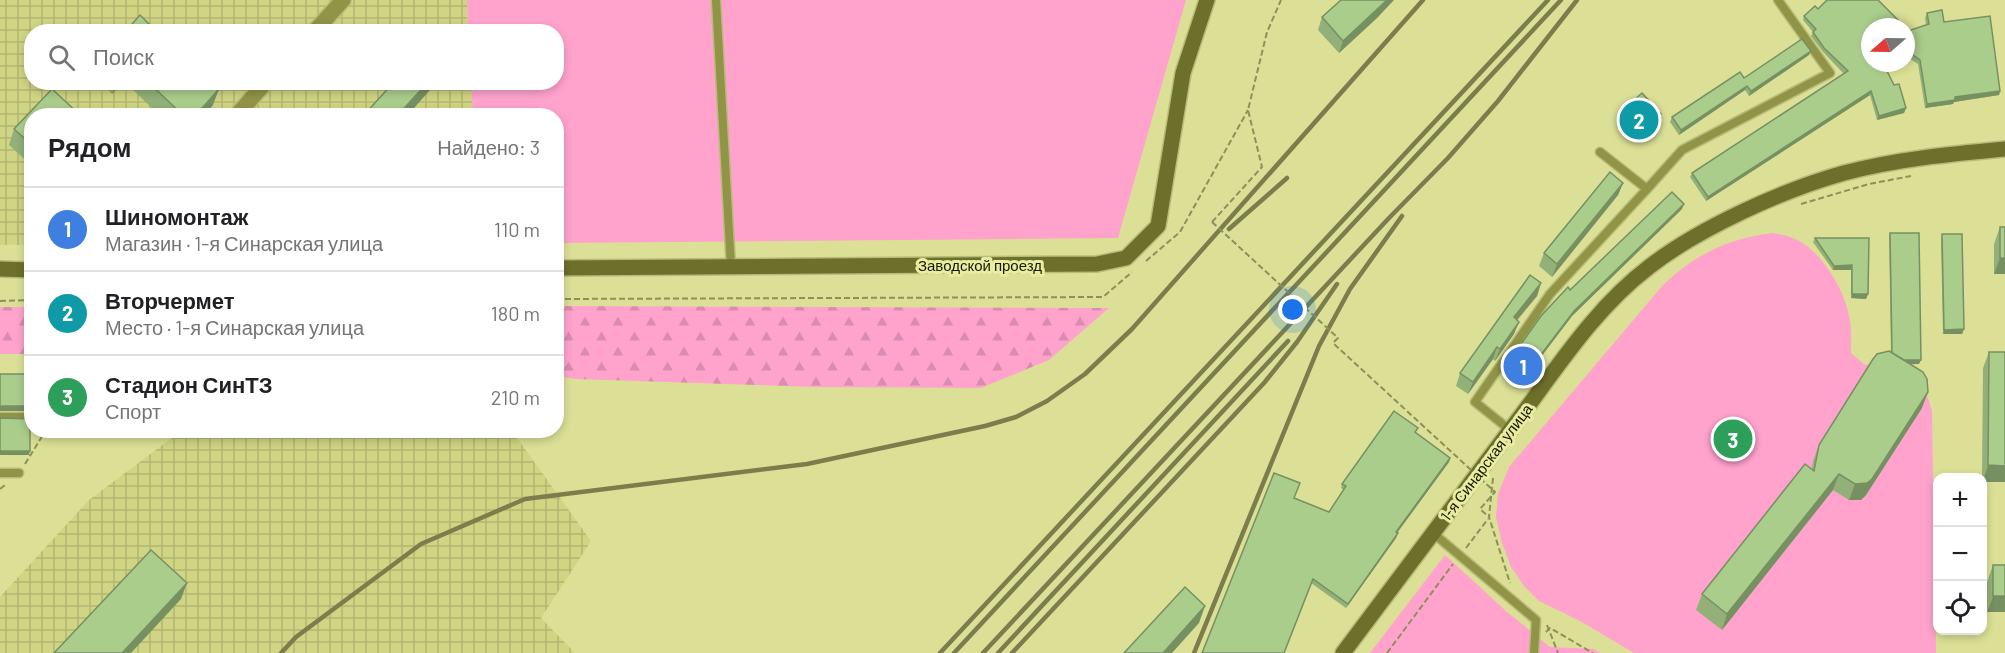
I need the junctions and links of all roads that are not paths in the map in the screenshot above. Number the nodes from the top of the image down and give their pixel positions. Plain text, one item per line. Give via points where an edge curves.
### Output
1 (343, 0) edge
2 (716, 0) edge
3 (1208, 0) edge
4 (1778, 0) edge
5 (321, 24) edge
6 (259, 90) edge
7 (243, 108) edge
8 (2005, 149) edge
9 (1600, 152) dead end
10 (1647, 189) junction
11 (731, 267) junction
12 (564, 268) edge
13 (0, 269) edge
14 (24, 270) edge
15 (0, 417) edge
16 (24, 417) edge
17 (1510, 430) junction
18 (0, 473) edge
19 (19, 473) road end
20 (1433, 533) junction
21 (1343, 653) edge
22 (1533, 653) edge

1 - 5 street
2 - 11 lane
3 - 11 street, Заводской проезд via 1183,74 1158,226 1126,258 1097,264
4 - 10 lane via 1830,73 1683,150
6 - 7 street
8 - 17 street, 1-я Синарская улица via 1927,157 1843,174 1802,187 1690,239 1611,300
9 - 10 lane
10 - 17 lane via 1550,294 1475,402
11 - 12 street, Заводской проезд
13 - 14 street
15 - 16 lane
17 - 20 street, 1-я Синарская улица
18 - 19 lane
20 - 21 street, 1-я Синарская улица
20 - 22 lane via 1536,620

